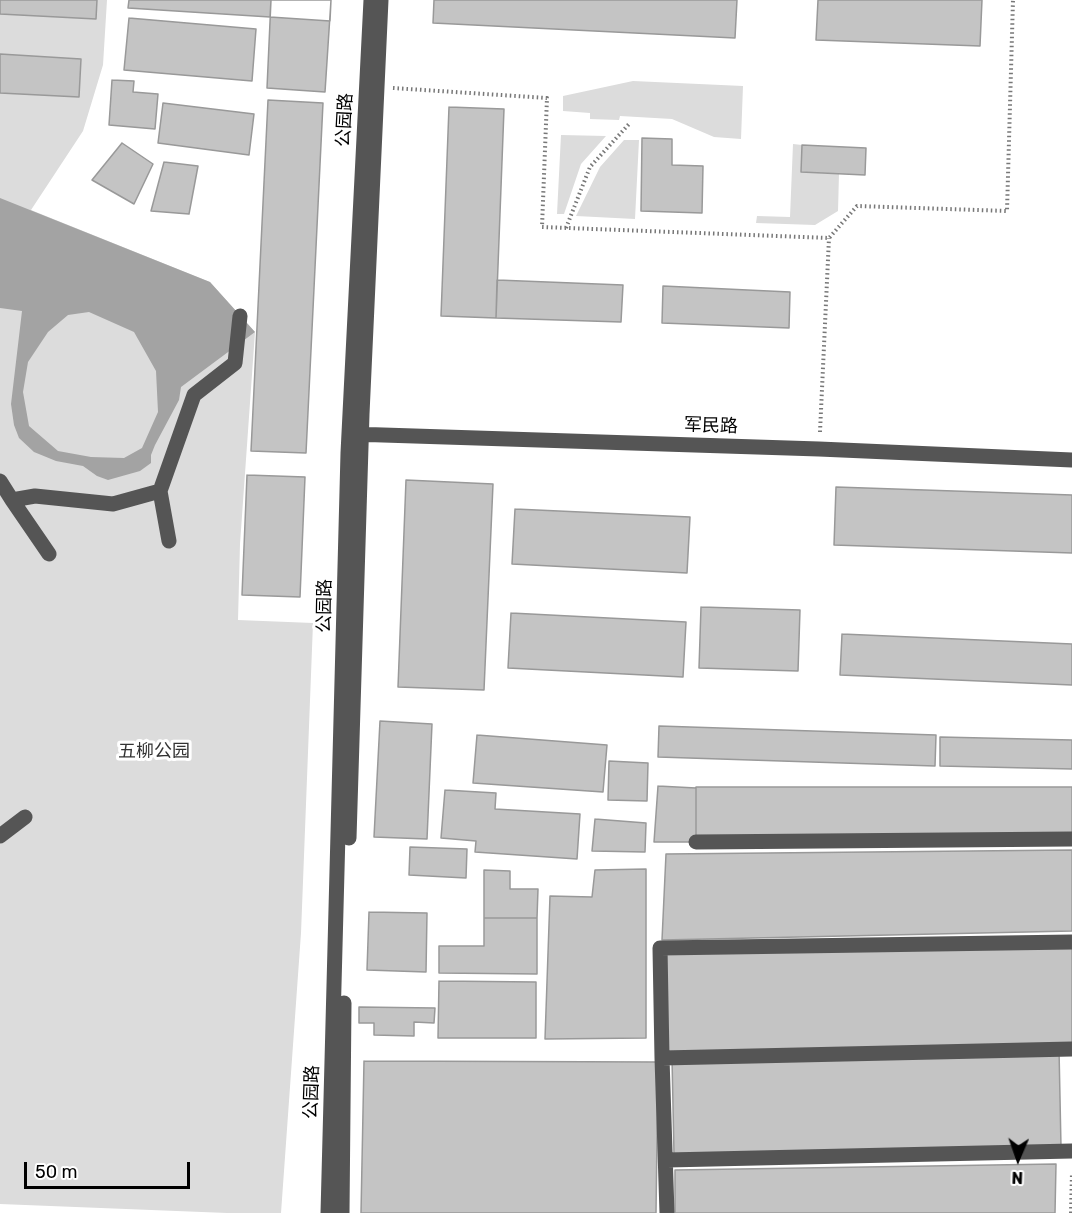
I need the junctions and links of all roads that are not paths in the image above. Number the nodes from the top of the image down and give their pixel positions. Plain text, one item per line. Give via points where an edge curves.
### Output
1 (371, 0) edge
2 (381, 0) edge
3 (240, 316) dead end
4 (355, 434) junction
5 (1072, 460) edge
6 (0, 481) edge
7 (160, 491) junction
8 (12, 500) junction
9 (169, 541) dead end
10 (49, 554) dead end
11 (25, 817) dead end
12 (0, 836) edge
13 (1072, 838) edge
14 (696, 842) dead end
15 (1072, 942) edge
16 (1072, 1049) edge
17 (662, 1058) junction
18 (1072, 1151) edge
19 (667, 1160) junction
20 (328, 1213) edge
21 (342, 1213) edge
22 (668, 1213) edge

1 - 4 street, 公园路
2 - 4 street
3 - 7 street via 235,363 194,395
4 - 5 street, 军民路
4 - 20 street, 公园路
4 - 21 street
6 - 8 street
7 - 8 street via 112,504 35,496
7 - 9 street
8 - 10 street
11 - 12 street
13 - 14 street
15 - 17 street via 660,948
16 - 17 street
17 - 19 street
18 - 19 street
19 - 22 street

